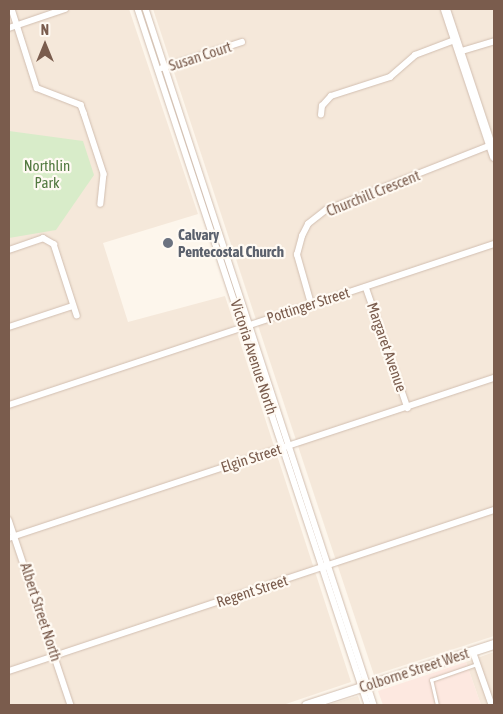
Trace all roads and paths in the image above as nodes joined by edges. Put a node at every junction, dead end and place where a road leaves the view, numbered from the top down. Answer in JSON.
{"nodes":[{"id":1,"x":12,"y":9,"type":"edge"},
{"id":2,"x":66,"y":9,"type":"edge"},
{"id":3,"x":138,"y":9,"type":"edge"},
{"id":4,"x":146,"y":9,"type":"edge"},
{"id":5,"x":445,"y":9,"type":"edge"},
{"id":6,"x":18,"y":25,"type":"junction"},
{"id":7,"x":9,"y":28,"type":"edge"},
{"id":8,"x":455,"y":40,"type":"junction"},
{"id":9,"x":494,"y":41,"type":"edge"},
{"id":10,"x":242,"y":42,"type":"dead end"},
{"id":11,"x":459,"y":52,"type":"junction"},
{"id":12,"x":165,"y":67,"type":"junction"},
{"id":13,"x":158,"y":69,"type":"junction"},
{"id":14,"x":321,"y":115,"type":"dead end"},
{"id":15,"x":491,"y":145,"type":"junction"},
{"id":16,"x":494,"y":156,"type":"edge"},
{"id":17,"x":199,"y":166,"type":"junction"},
{"id":18,"x":191,"y":168,"type":"junction"},
{"id":19,"x":101,"y":204,"type":"dead end"},
{"id":20,"x":494,"y":244,"type":"edge"},
{"id":21,"x":9,"y":250,"type":"edge"},
{"id":22,"x":226,"y":250,"type":"junction"},
{"id":23,"x":218,"y":252,"type":"junction"},
{"id":24,"x":366,"y":287,"type":"junction"},
{"id":25,"x":311,"y":304,"type":"junction"},
{"id":26,"x":72,"y":306,"type":"junction"},
{"id":27,"x":76,"y":315,"type":"dead end"},
{"id":28,"x":251,"y":324,"type":"junction"},
{"id":29,"x":244,"y":326,"type":"junction"},
{"id":30,"x":9,"y":327,"type":"edge"},
{"id":31,"x":494,"y":378,"type":"edge"},
{"id":32,"x":9,"y":405,"type":"edge"},
{"id":33,"x":408,"y":408,"type":"junction"},
{"id":34,"x":286,"y":447,"type":"junction"},
{"id":35,"x":494,"y":510,"type":"edge"},
{"id":36,"x":9,"y":520,"type":"edge"},
{"id":37,"x":12,"y":537,"type":"edge"},
{"id":38,"x":325,"y":567,"type":"junction"},
{"id":39,"x":494,"y":644,"type":"edge"},
{"id":40,"x":473,"y":650,"type":"junction"},
{"id":41,"x":55,"y":655,"type":"junction"},
{"id":42,"x":478,"y":664,"type":"junction"},
{"id":43,"x":9,"y":670,"type":"edge"},
{"id":44,"x":365,"y":686,"type":"junction"},
{"id":45,"x":71,"y":705,"type":"edge"},
{"id":46,"x":306,"y":705,"type":"edge"},
{"id":47,"x":368,"y":705,"type":"edge"},
{"id":48,"x":374,"y":705,"type":"edge"},
{"id":49,"x":437,"y":705,"type":"edge"},
{"id":50,"x":492,"y":705,"type":"edge"}],
"edges":[{"from":1,"to":6,"type":"street"},
{"from":2,"to":6,"type":"street"},
{"from":3,"to":13,"type":"street","name":"Victoria Avenue North"},
{"from":4,"to":12,"type":"street","name":"Victoria Avenue North"},
{"from":5,"to":8,"type":"main road"},
{"from":6,"to":7,"type":"street"},
{"from":6,"to":19,"type":"street"},
{"from":8,"to":11,"type":"main road"},
{"from":8,"to":14,"type":"street"},
{"from":9,"to":11,"type":"street"},
{"from":10,"to":12,"type":"street","name":"Susan Court"},
{"from":11,"to":15,"type":"main road"},
{"from":12,"to":13,"type":"street","name":"Susan Court"},
{"from":12,"to":17,"type":"street","name":"Victoria Avenue North"},
{"from":13,"to":18,"type":"street","name":"Victoria Avenue North"},
{"from":15,"to":16,"type":"main road"},
{"from":15,"to":25,"type":"street","name":"Churchill Crescent"},
{"from":17,"to":18,"type":"street"},
{"from":17,"to":22,"type":"street","name":"Victoria Avenue North"},
{"from":18,"to":23,"type":"street","name":"Victoria Avenue North"},
{"from":20,"to":24,"type":"street","name":"Pottinger Street"},
{"from":21,"to":26,"type":"street"},
{"from":22,"to":23,"type":"lane"},
{"from":22,"to":28,"type":"street","name":"Victoria Avenue North"},
{"from":23,"to":29,"type":"street","name":"Victoria Avenue North"},
{"from":24,"to":25,"type":"street","name":"Pottinger Street"},
{"from":24,"to":33,"type":"street","name":"Margaret Avenue"},
{"from":25,"to":28,"type":"street","name":"Pottinger Street"},
{"from":26,"to":27,"type":"street"},
{"from":26,"to":30,"type":"street"},
{"from":28,"to":29,"type":"street","name":"Pottinger Street"},
{"from":28,"to":34,"type":"street","name":"Victoria Avenue North"},
{"from":29,"to":32,"type":"street","name":"Pottinger Street"},
{"from":29,"to":34,"type":"street","name":"Victoria Avenue North"},
{"from":31,"to":33,"type":"street","name":"Elgin Street"},
{"from":33,"to":34,"type":"street","name":"Elgin Street"},
{"from":34,"to":37,"type":"street","name":"Elgin Street"},
{"from":34,"to":38,"type":"street","name":"Victoria Avenue North"},
{"from":35,"to":38,"type":"street","name":"Regent Street"},
{"from":36,"to":37,"type":"street","name":"Albert Street North"},
{"from":37,"to":41,"type":"street","name":"Albert Street North"},
{"from":38,"to":41,"type":"street","name":"Regent Street"},
{"from":38,"to":44,"type":"street","name":"Victoria Avenue North"},
{"from":39,"to":40,"type":"main road","name":"Colborne Street West"},
{"from":40,"to":42,"type":"street"},
{"from":40,"to":44,"type":"main road","name":"Colborne Street West"},
{"from":41,"to":43,"type":"street","name":"Regent Street"},
{"from":41,"to":45,"type":"street","name":"Albert Street North"},
{"from":42,"to":49,"type":"lane"},
{"from":42,"to":50,"type":"street"},
{"from":44,"to":46,"type":"main road","name":"Colborne Street West"},
{"from":44,"to":47,"type":"street","name":"Victoria Avenue North"},
{"from":44,"to":48,"type":"street","name":"Victoria Avenue North"}]}
